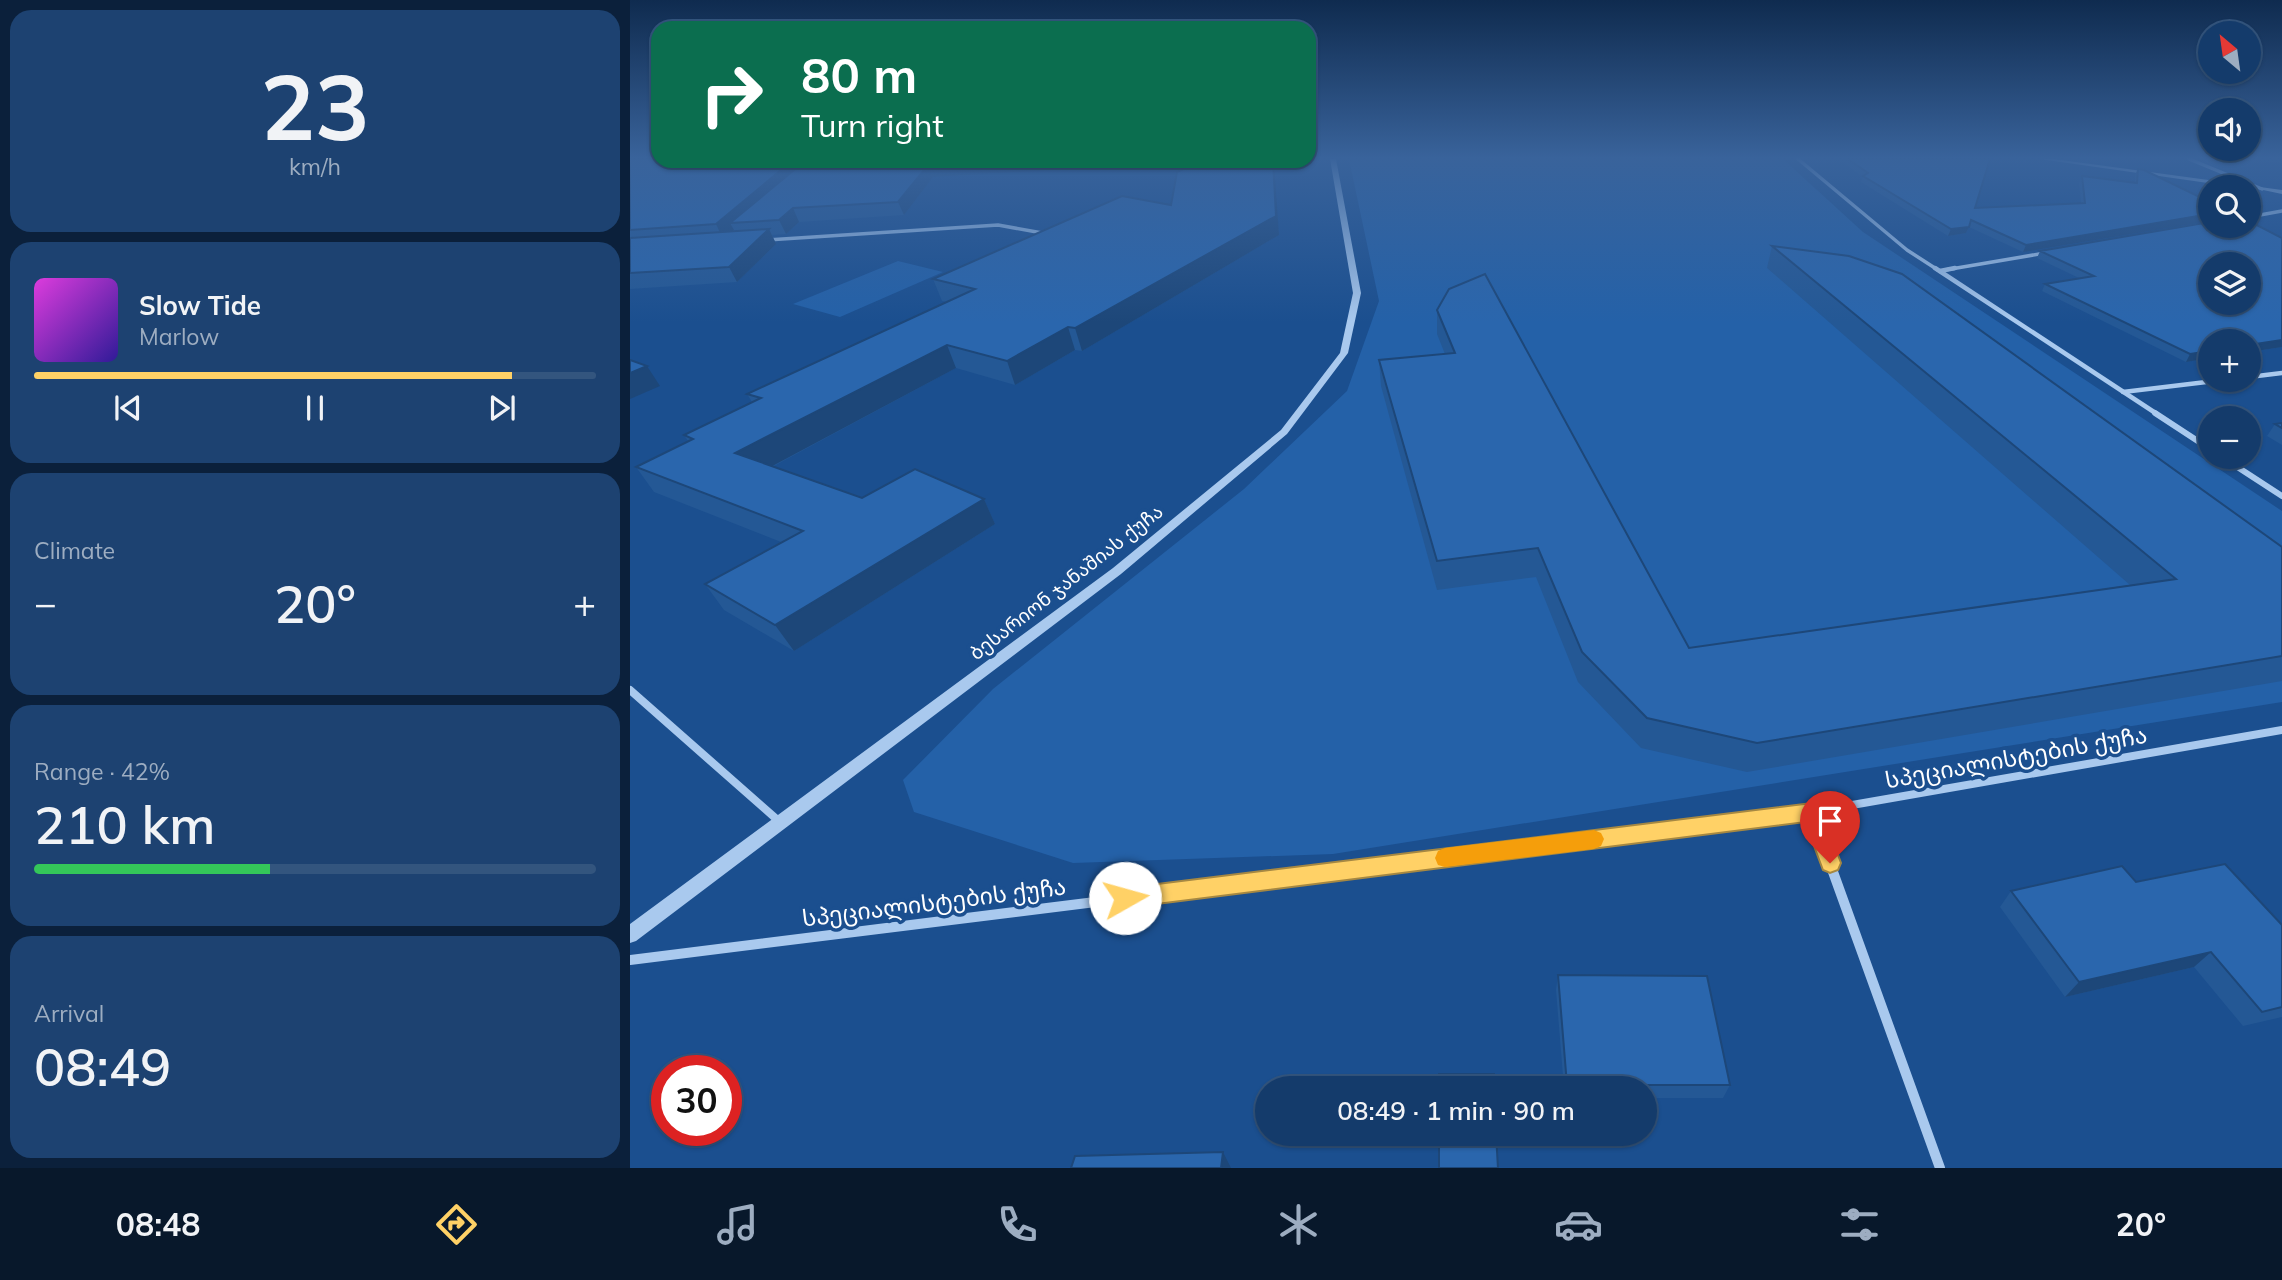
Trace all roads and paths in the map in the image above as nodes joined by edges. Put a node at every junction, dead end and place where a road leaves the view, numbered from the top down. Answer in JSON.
{"nodes":[{"id":1,"x":1341,"y":214,"type":"edge"},
{"id":2,"x":1863,"y":214,"type":"edge"},
{"id":3,"x":1054,"y":235,"type":"edge"},
{"id":4,"x":766,"y":240,"type":"edge"},
{"id":5,"x":2048,"y":253,"type":"edge"},
{"id":6,"x":1939,"y":272,"type":"junction"},
{"id":7,"x":2282,"y":373,"type":"edge"},
{"id":8,"x":2261,"y":376,"type":"edge"},
{"id":9,"x":2198,"y":383,"type":"edge"},
{"id":10,"x":2122,"y":392,"type":"junction"},
{"id":11,"x":2198,"y":441,"type":"edge"},
{"id":12,"x":2240,"y":469,"type":"edge"},
{"id":13,"x":2282,"y":496,"type":"edge"},
{"id":14,"x":630,"y":690,"type":"edge"},
{"id":15,"x":2282,"y":730,"type":"edge"},
{"id":16,"x":1812,"y":812,"type":"junction"},
{"id":17,"x":781,"y":822,"type":"junction"},
{"id":18,"x":630,"y":934,"type":"edge"},
{"id":19,"x":630,"y":960,"type":"edge"},
{"id":20,"x":1940,"y":1168,"type":"edge"}],
"edges":[{"from":1,"to":17,"type":"street","name":"ბესარიონ ჯანაშიას ქუჩა"},
{"from":2,"to":6,"type":"street"},
{"from":3,"to":4,"type":"street"},
{"from":5,"to":6,"type":"street"},
{"from":6,"to":10,"type":"street"},
{"from":7,"to":8,"type":"street"},
{"from":9,"to":10,"type":"street"},
{"from":10,"to":11,"type":"street"},
{"from":12,"to":13,"type":"street"},
{"from":14,"to":17,"type":"street"},
{"from":15,"to":16,"type":"street","name":"სპეციალისტების ქუჩა"},
{"from":16,"to":19,"type":"street","name":"სპეციალისტების ქუჩა"},
{"from":16,"to":20,"type":"street"},
{"from":17,"to":18,"type":"street","name":"ბესარიონ ჯანაშიას ქუჩა"}]}
